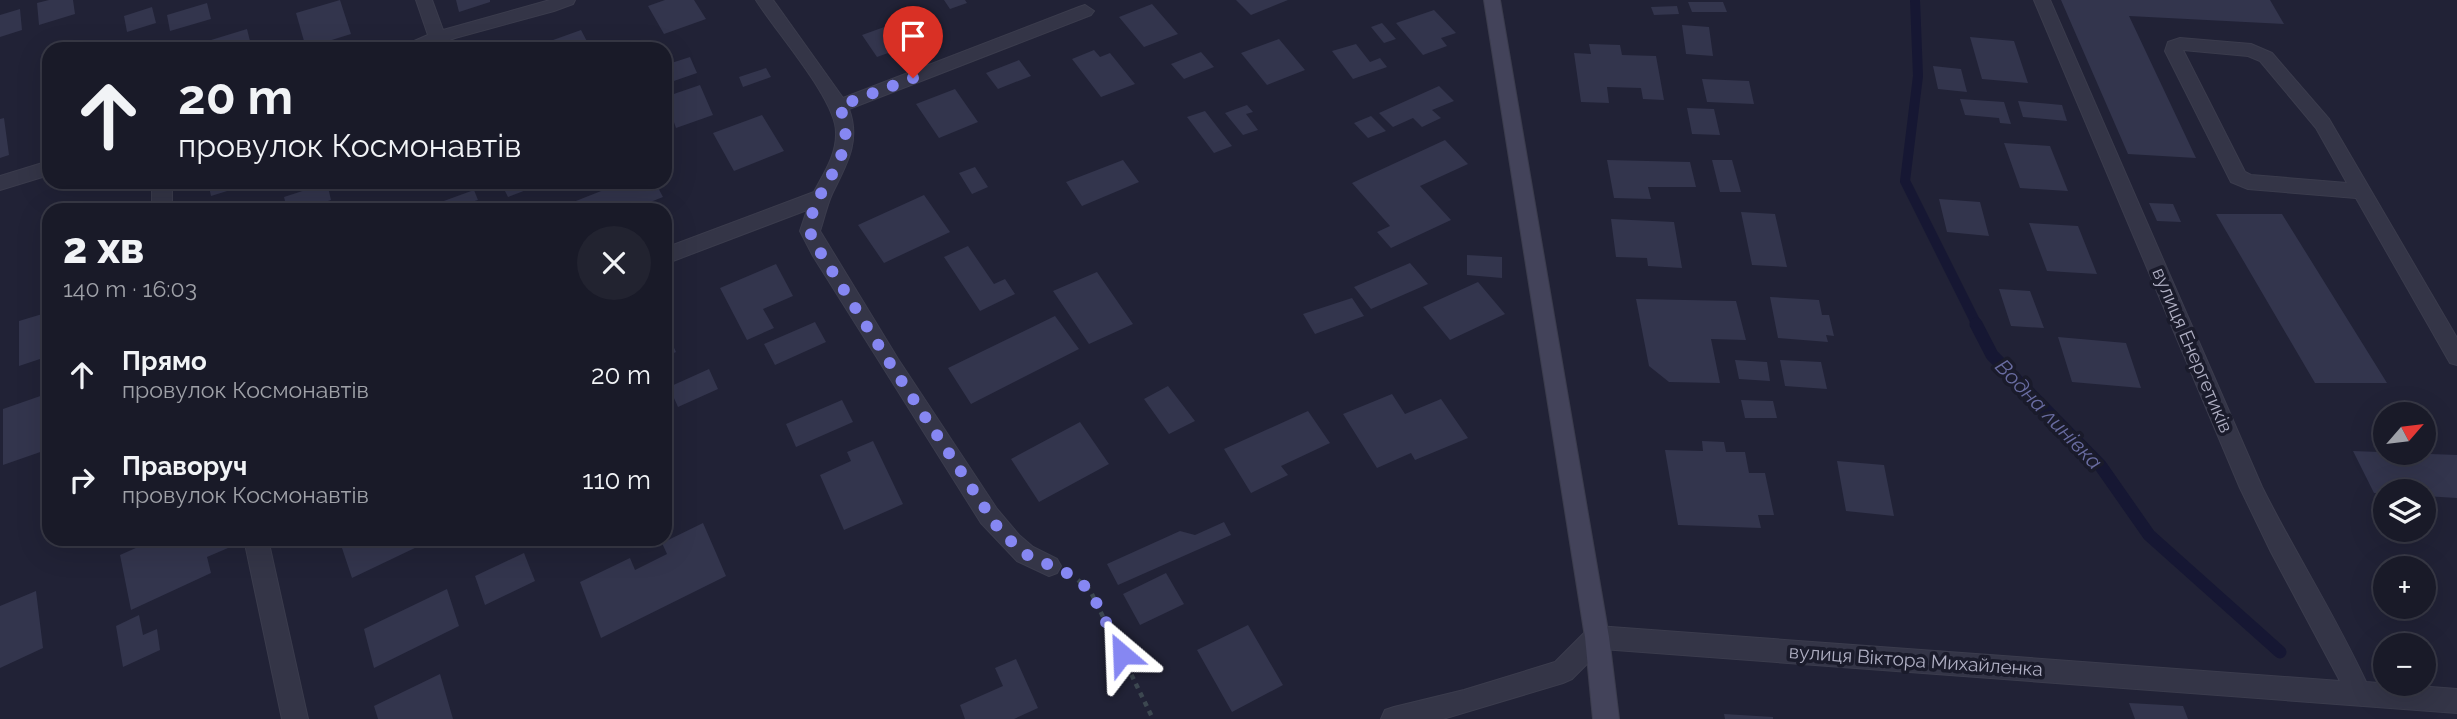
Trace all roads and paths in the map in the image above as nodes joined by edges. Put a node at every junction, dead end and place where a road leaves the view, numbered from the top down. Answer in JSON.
{"nodes":[{"id":1,"x":424,"y":0,"type":"edge"},
{"id":2,"x":567,"y":0,"type":"edge"},
{"id":3,"x":764,"y":0,"type":"edge"},
{"id":4,"x":1492,"y":0,"type":"edge"},
{"id":5,"x":2042,"y":0,"type":"edge"},
{"id":6,"x":1085,"y":11,"type":"dead end"},
{"id":7,"x":437,"y":37,"type":"junction"},
{"id":8,"x":426,"y":42,"type":"edge"},
{"id":9,"x":839,"y":106,"type":"junction"},
{"id":10,"x":42,"y":170,"type":"edge"},
{"id":11,"x":0,"y":183,"type":"edge"},
{"id":12,"x":2361,"y":191,"type":"junction"},
{"id":13,"x":821,"y":197,"type":"junction"},
{"id":14,"x":672,"y":253,"type":"edge"},
{"id":15,"x":2457,"y":357,"type":"edge"},
{"id":16,"x":258,"y":546,"type":"edge"},
{"id":17,"x":1049,"y":566,"type":"joint"},
{"id":18,"x":1597,"y":637,"type":"junction"},
{"id":19,"x":2358,"y":692,"type":"junction"},
{"id":20,"x":2457,"y":701,"type":"edge"},
{"id":21,"x":296,"y":719,"type":"edge"},
{"id":22,"x":1153,"y":719,"type":"edge"},
{"id":23,"x":1394,"y":719,"type":"edge"},
{"id":24,"x":1606,"y":719,"type":"edge"}],
"edges":[{"from":1,"to":7,"type":"street"},
{"from":2,"to":7,"type":"street"},
{"from":3,"to":9,"type":"street"},
{"from":4,"to":18,"type":"street"},
{"from":5,"to":19,"type":"street","name":"вулиця Енергетиків"},
{"from":6,"to":9,"type":"street"},
{"from":7,"to":8,"type":"street"},
{"from":9,"to":13,"type":"street"},
{"from":10,"to":11,"type":"street"},
{"from":12,"to":12,"type":"street"},
{"from":12,"to":15,"type":"street"},
{"from":13,"to":14,"type":"street"},
{"from":13,"to":17,"type":"street"},
{"from":16,"to":21,"type":"street"},
{"from":17,"to":22,"type":"path"},
{"from":18,"to":19,"type":"street","name":"вулиця Віктора Михайленка"},
{"from":18,"to":23,"type":"street"},
{"from":18,"to":24,"type":"street"},
{"from":19,"to":20,"type":"street","name":"вулиця Віктора Михайленка"}]}
